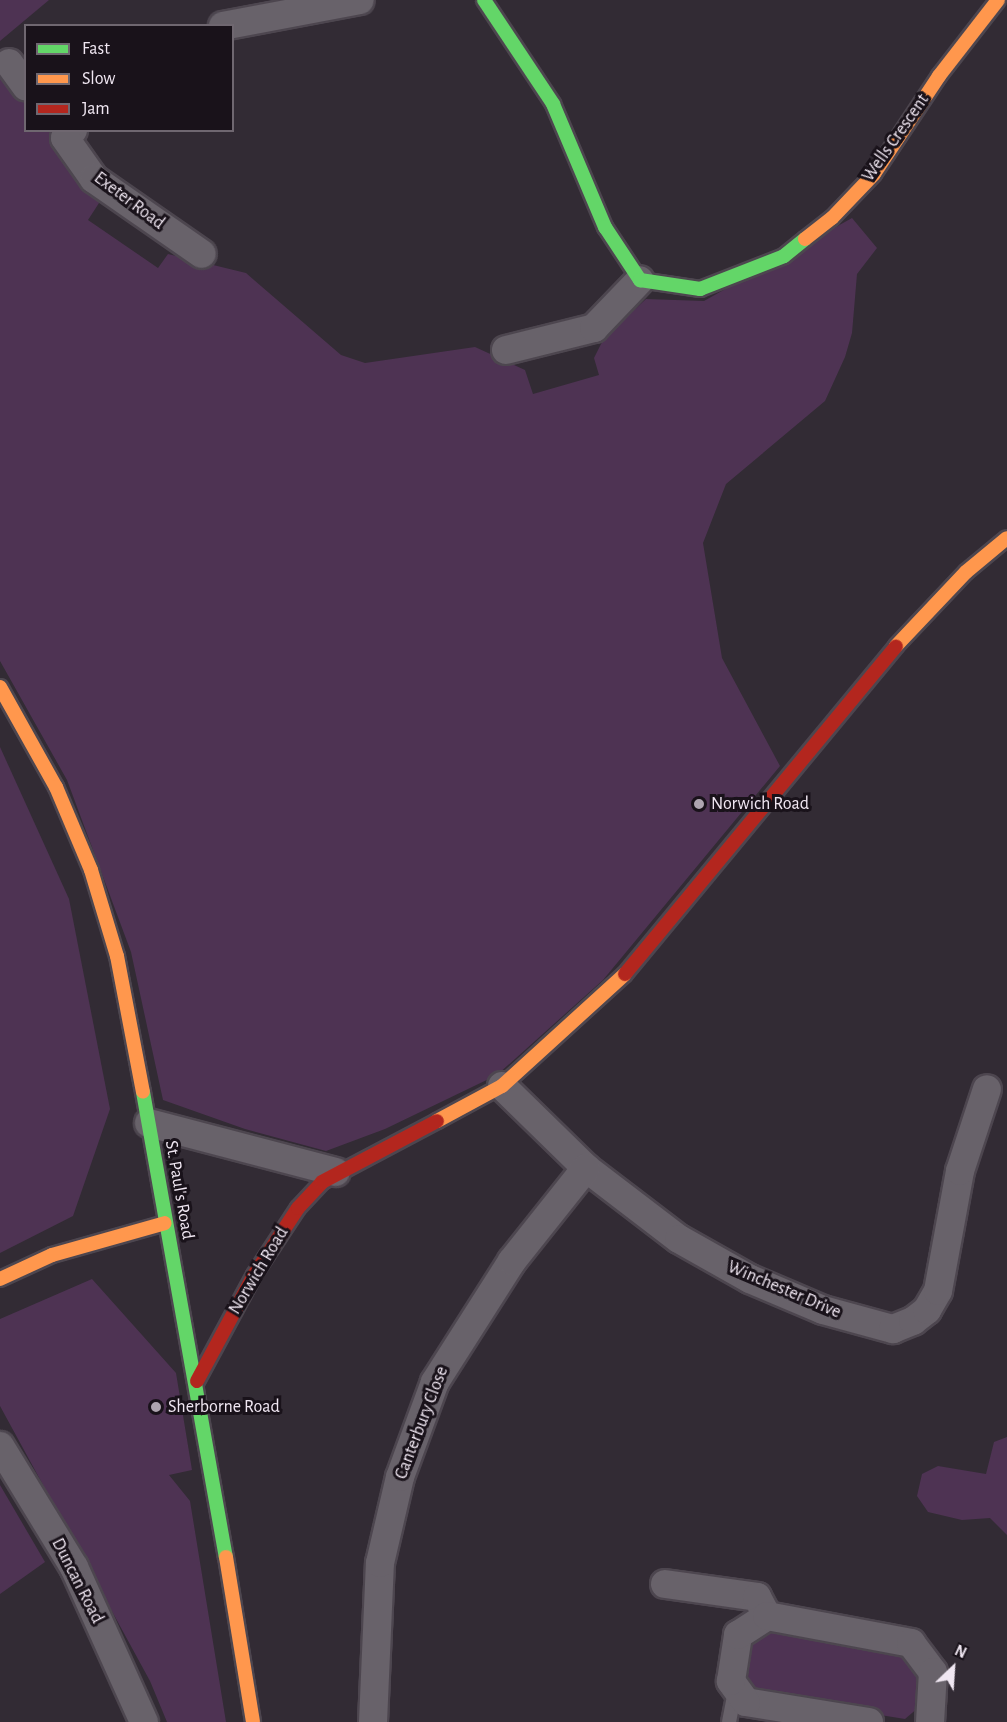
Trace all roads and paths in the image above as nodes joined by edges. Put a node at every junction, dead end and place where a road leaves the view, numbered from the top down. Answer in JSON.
{"nodes":[{"id":1,"x":360,"y":0,"type":"edge"},
{"id":2,"x":484,"y":0,"type":"edge"},
{"id":3,"x":998,"y":0,"type":"edge"},
{"id":4,"x":234,"y":24,"type":"edge"},
{"id":5,"x":9,"y":63,"type":"dead end"},
{"id":6,"x":24,"y":83,"type":"edge"},
{"id":7,"x":66,"y":133,"type":"edge"},
{"id":8,"x":202,"y":255,"type":"dead end"},
{"id":9,"x":640,"y":280,"type":"junction"},
{"id":10,"x":506,"y":350,"type":"dead end"},
{"id":11,"x":1007,"y":538,"type":"edge"},
{"id":12,"x":0,"y":687,"type":"edge"},
{"id":13,"x":502,"y":1086,"type":"junction"},
{"id":14,"x":987,"y":1089,"type":"dead end"},
{"id":15,"x":149,"y":1123,"type":"junction"},
{"id":16,"x":586,"y":1168,"type":"junction"},
{"id":17,"x":336,"y":1172,"type":"junction"},
{"id":18,"x":165,"y":1223,"type":"junction"},
{"id":19,"x":0,"y":1279,"type":"edge"},
{"id":20,"x":197,"y":1381,"type":"junction"},
{"id":21,"x":0,"y":1446,"type":"edge"},
{"id":22,"x":665,"y":1584,"type":"dead end"},
{"id":23,"x":767,"y":1616,"type":"junction"},
{"id":24,"x":736,"y":1688,"type":"junction"},
{"id":25,"x":853,"y":1721,"type":"edge"},
{"id":26,"x":144,"y":1722,"type":"edge"},
{"id":27,"x":253,"y":1722,"type":"edge"},
{"id":28,"x":373,"y":1722,"type":"edge"},
{"id":29,"x":729,"y":1722,"type":"edge"},
{"id":30,"x":930,"y":1722,"type":"edge"}],
"edges":[{"from":1,"to":4,"type":"street"},
{"from":2,"to":9,"type":"street"},
{"from":3,"to":9,"type":"street","name":"Wells Crescent"},
{"from":5,"to":6,"type":"street"},
{"from":7,"to":8,"type":"street","name":"Exeter Road"},
{"from":9,"to":10,"type":"street"},
{"from":11,"to":13,"type":"street","name":"Norwich Road"},
{"from":12,"to":15,"type":"street","name":"St. Paul's Road"},
{"from":13,"to":16,"type":"street","name":"Winchester Drive"},
{"from":13,"to":17,"type":"street","name":"Norwich Road"},
{"from":14,"to":16,"type":"street","name":"Winchester Drive"},
{"from":15,"to":17,"type":"street"},
{"from":15,"to":18,"type":"street","name":"St. Paul's Road"},
{"from":16,"to":28,"type":"street","name":"Canterbury Close"},
{"from":17,"to":20,"type":"street","name":"Norwich Road"},
{"from":18,"to":19,"type":"street"},
{"from":18,"to":20,"type":"street","name":"St. Paul's Road"},
{"from":20,"to":27,"type":"street","name":"St. Paul's Road"},
{"from":21,"to":26,"type":"street","name":"Duncan Road"},
{"from":22,"to":23,"type":"street"},
{"from":23,"to":24,"type":"street"},
{"from":23,"to":30,"type":"street"},
{"from":24,"to":25,"type":"street"},
{"from":24,"to":29,"type":"lane"}]}
